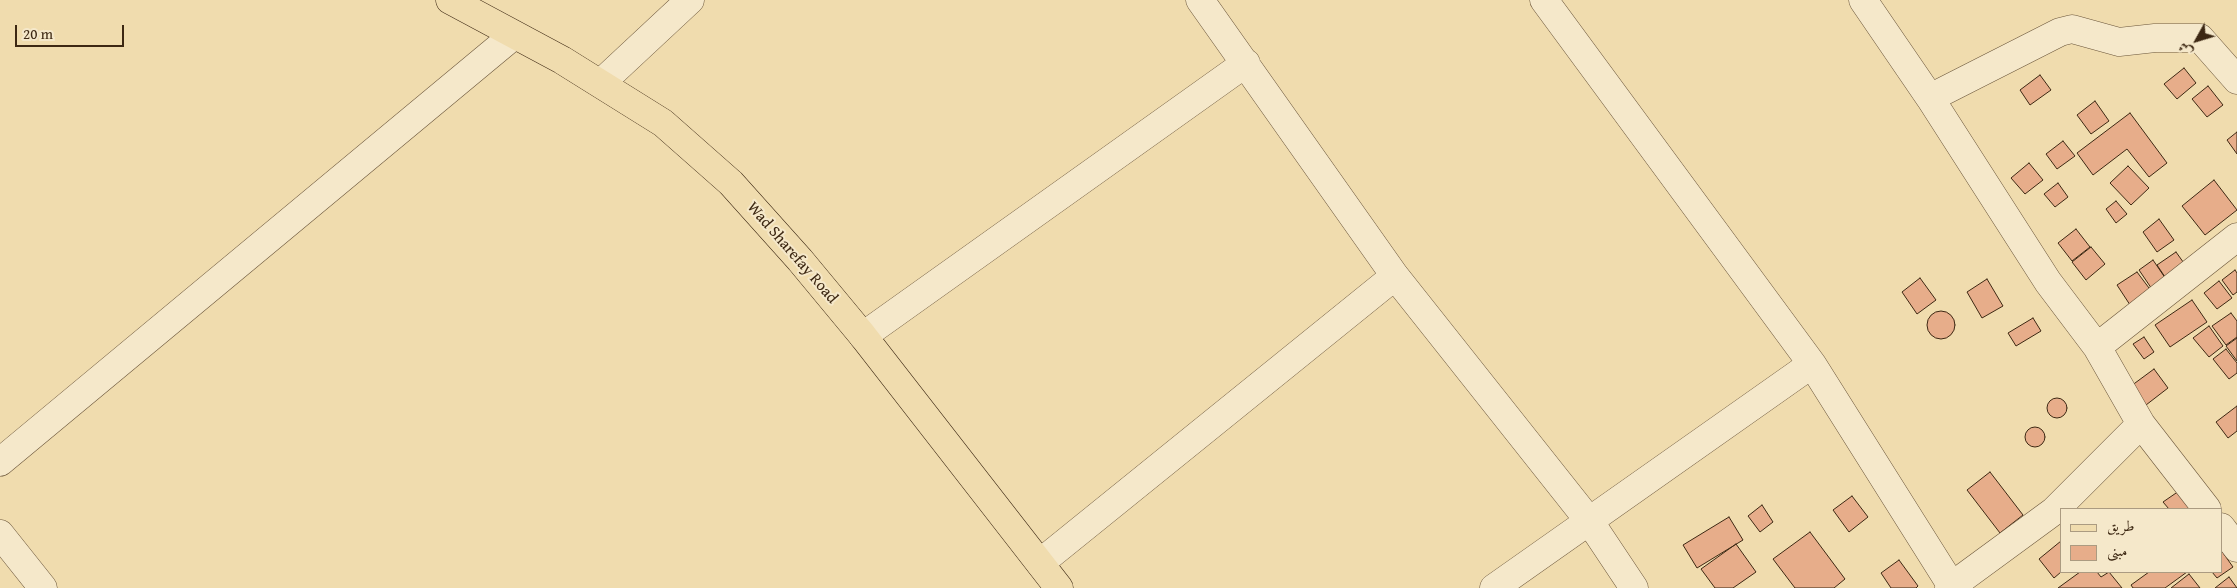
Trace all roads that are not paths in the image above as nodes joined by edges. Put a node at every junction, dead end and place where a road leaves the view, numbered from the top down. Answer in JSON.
{"nodes":[{"id":1,"x":450,"y":0,"type":"edge"},
{"id":2,"x":690,"y":0,"type":"edge"},
{"id":3,"x":1200,"y":0,"type":"edge"},
{"id":4,"x":1544,"y":0,"type":"edge"},
{"id":5,"x":1863,"y":0,"type":"edge"},
{"id":6,"x":514,"y":35,"type":"junction"},
{"id":7,"x":1246,"y":64,"type":"junction"},
{"id":8,"x":2237,"y":80,"type":"edge"},
{"id":9,"x":601,"y":83,"type":"junction"},
{"id":10,"x":1930,"y":98,"type":"junction"},
{"id":11,"x":2237,"y":237,"type":"edge"},
{"id":12,"x":1395,"y":276,"type":"junction"},
{"id":13,"x":863,"y":336,"type":"junction"},
{"id":14,"x":2097,"y":347,"type":"junction"},
{"id":15,"x":1812,"y":364,"type":"junction"},
{"id":16,"x":2141,"y":424,"type":"junction"},
{"id":17,"x":0,"y":462,"type":"edge"},
{"id":18,"x":2206,"y":508,"type":"edge"},
{"id":19,"x":1590,"y":522,"type":"junction"},
{"id":20,"x":2222,"y":528,"type":"edge"},
{"id":21,"x":0,"y":534,"type":"edge"},
{"id":22,"x":2237,"y":548,"type":"edge"},
{"id":23,"x":1040,"y":563,"type":"junction"},
{"id":24,"x":43,"y":588,"type":"edge"},
{"id":25,"x":1059,"y":588,"type":"edge"},
{"id":26,"x":1494,"y":588,"type":"edge"},
{"id":27,"x":1634,"y":588,"type":"edge"},
{"id":28,"x":1951,"y":588,"type":"edge"}],
"edges":[{"from":1,"to":6,"type":"main road","name":"Wad Sharefay Road"},
{"from":2,"to":9,"type":"street"},
{"from":3,"to":7,"type":"street"},
{"from":4,"to":15,"type":"street"},
{"from":5,"to":10,"type":"street"},
{"from":6,"to":9,"type":"main road","name":"Wad Sharefay Road"},
{"from":6,"to":17,"type":"street"},
{"from":7,"to":12,"type":"street"},
{"from":7,"to":13,"type":"street"},
{"from":8,"to":10,"type":"street"},
{"from":9,"to":13,"type":"main road","name":"Wad Sharefay Road"},
{"from":10,"to":14,"type":"street"},
{"from":11,"to":14,"type":"street"},
{"from":12,"to":19,"type":"street"},
{"from":12,"to":23,"type":"street"},
{"from":13,"to":23,"type":"main road","name":"Wad Sharefay Road"},
{"from":14,"to":16,"type":"street"},
{"from":15,"to":19,"type":"street"},
{"from":15,"to":28,"type":"street"},
{"from":16,"to":18,"type":"street"},
{"from":16,"to":28,"type":"street"},
{"from":19,"to":26,"type":"street"},
{"from":19,"to":27,"type":"street"},
{"from":20,"to":22,"type":"street"},
{"from":21,"to":24,"type":"street"},
{"from":23,"to":25,"type":"main road","name":"Wad Sharefay Road"}]}
